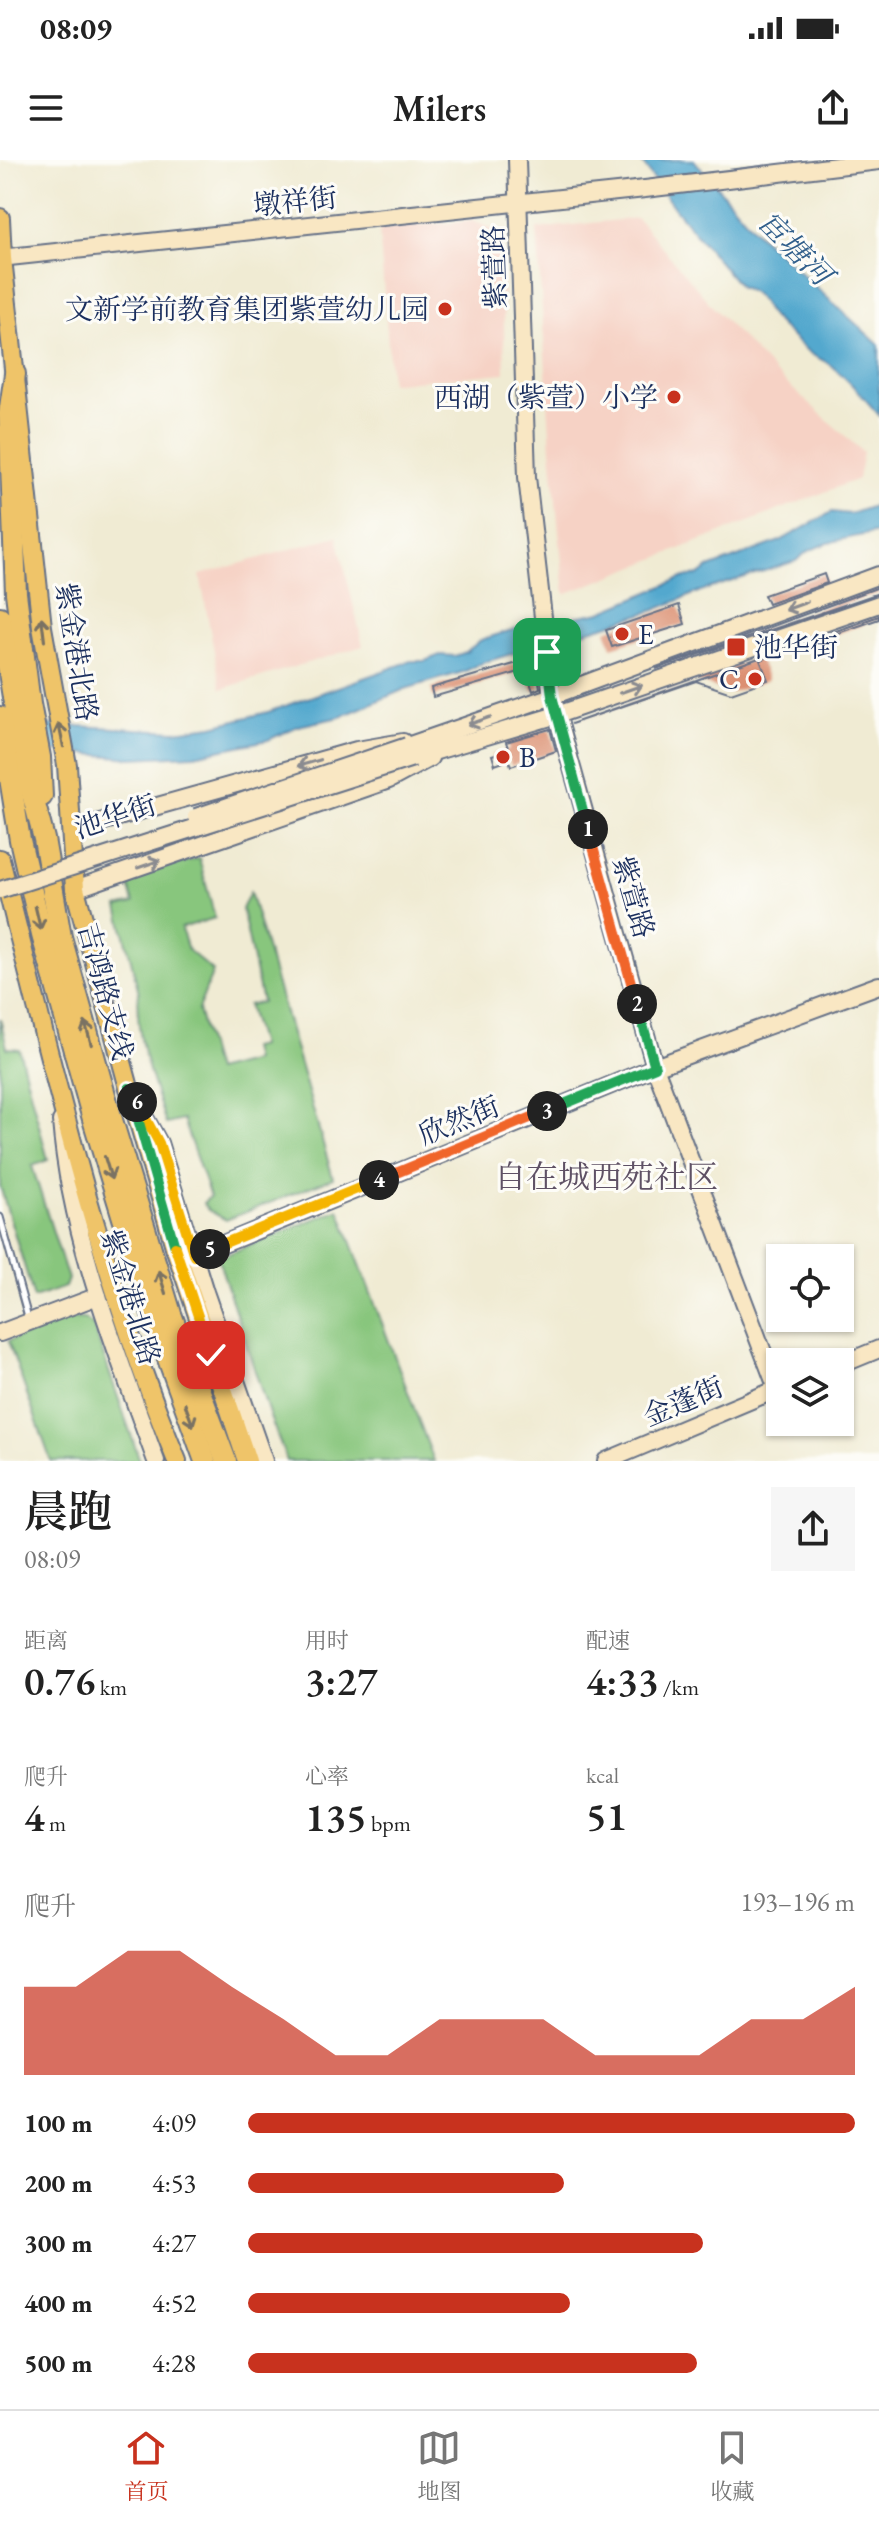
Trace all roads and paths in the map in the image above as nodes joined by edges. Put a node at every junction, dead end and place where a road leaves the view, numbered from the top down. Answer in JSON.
{"nodes":[{"id":1,"x":517,"y":160,"type":"edge"},
{"id":2,"x":879,"y":161,"type":"edge"},
{"id":3,"x":517,"y":203,"type":"junction"},
{"id":4,"x":0,"y":218,"type":"edge"},
{"id":5,"x":1,"y":258,"type":"edge"},
{"id":6,"x":15,"y":374,"type":"junction"},
{"id":7,"x":874,"y":577,"type":"edge"},
{"id":8,"x":879,"y":604,"type":"edge"},
{"id":9,"x":0,"y":617,"type":"edge"},
{"id":10,"x":552,"y":696,"type":"junction"},
{"id":11,"x":15,"y":707,"type":"edge"},
{"id":12,"x":557,"y":715,"type":"junction"},
{"id":13,"x":443,"y":742,"type":"junction"},
{"id":14,"x":410,"y":752,"type":"junction"},
{"id":15,"x":18,"y":763,"type":"edge"},
{"id":16,"x":72,"y":830,"type":"junction"},
{"id":17,"x":0,"y":860,"type":"edge"},
{"id":18,"x":0,"y":882,"type":"edge"},
{"id":19,"x":75,"y":889,"type":"junction"},
{"id":20,"x":0,"y":890,"type":"edge"},
{"id":21,"x":7,"y":914,"type":"edge"},
{"id":22,"x":879,"y":985,"type":"edge"},
{"id":23,"x":655,"y":1067,"type":"junction"},
{"id":24,"x":129,"y":1088,"type":"junction"},
{"id":25,"x":59,"y":1099,"type":"junction"},
{"id":26,"x":0,"y":1217,"type":"edge"},
{"id":27,"x":194,"y":1256,"type":"junction"},
{"id":28,"x":98,"y":1296,"type":"junction"},
{"id":29,"x":30,"y":1322,"type":"junction"},
{"id":30,"x":0,"y":1333,"type":"edge"},
{"id":31,"x":879,"y":1349,"type":"edge"},
{"id":32,"x":766,"y":1355,"type":"edge"},
{"id":33,"x":854,"y":1359,"type":"edge"},
{"id":34,"x":766,"y":1394,"type":"edge"},
{"id":35,"x":156,"y":1461,"type":"edge"},
{"id":36,"x":177,"y":1461,"type":"edge"},
{"id":37,"x":205,"y":1461,"type":"edge"},
{"id":38,"x":226,"y":1461,"type":"edge"},
{"id":39,"x":247,"y":1461,"type":"edge"},
{"id":40,"x":264,"y":1461,"type":"edge"},
{"id":41,"x":606,"y":1461,"type":"edge"}],
"edges":[{"from":1,"to":3,"type":"street","name":"紫萱路"},
{"from":2,"to":3,"type":"street","name":"墩祥街"},
{"from":3,"to":5,"type":"street","name":"墩祥街"},
{"from":3,"to":10,"type":"street","name":"紫萱路"},
{"from":4,"to":5,"type":"main road","name":"紫金港北路"},
{"from":5,"to":6,"type":"main road","name":"紫金港北路"},
{"from":6,"to":11,"type":"highway"},
{"from":16,"to":6,"type":"main road","name":"紫金港北路","one_way":true},
{"from":7,"to":8,"type":"street"},
{"from":7,"to":10,"type":"street","name":"池华街","one_way":true},
{"from":12,"to":8,"type":"street","name":"池华街","one_way":true},
{"from":9,"to":11,"type":"highway","name":"吉鸿路支线"},
{"from":10,"to":12,"type":"street","name":"紫萱路"},
{"from":10,"to":13,"type":"street","name":"池华街","one_way":true},
{"from":11,"to":15,"type":"highway","name":"吉鸿路支线"},
{"from":12,"to":13,"type":"street","name":"池华街"},
{"from":12,"to":23,"type":"street","name":"紫萱路"},
{"from":13,"to":14,"type":"street","name":"池华街"},
{"from":13,"to":16,"type":"street","one_way":true},
{"from":19,"to":13,"type":"street","one_way":true},
{"from":14,"to":18,"type":"street","name":"池华街","bridge":true},
{"from":14,"to":20,"type":"street","name":"池华街","bridge":true},
{"from":15,"to":37,"type":"highway","name":"吉鸿路支线","one_way":true},
{"from":38,"to":15,"type":"highway","name":"吉鸿路支线","one_way":true},
{"from":16,"to":19,"type":"main road","name":"紫金港北路"},
{"from":17,"to":21,"type":"main road","name":"紫金港北路"},
{"from":19,"to":24,"type":"main road","name":"紫金港北路"},
{"from":21,"to":25,"type":"main road","name":"紫金港北路"},
{"from":22,"to":23,"type":"street","name":"欣然街"},
{"from":23,"to":27,"type":"street","name":"欣然街"},
{"from":23,"to":32,"type":"street","name":"紫萱路"},
{"from":24,"to":27,"type":"street","name":"紫金港北路"},
{"from":24,"to":39,"type":"main road","name":"紫金港北路"},
{"from":25,"to":28,"type":"street","name":"紫金港北路"},
{"from":25,"to":36,"type":"main road","name":"紫金港北路"},
{"from":26,"to":29,"type":"lane"},
{"from":27,"to":40,"type":"street","name":"紫金港北路"},
{"from":28,"to":29,"type":"street"},
{"from":28,"to":35,"type":"street","name":"紫金港北路"},
{"from":29,"to":30,"type":"street"},
{"from":31,"to":33,"type":"street"},
{"from":34,"to":41,"type":"street","name":"金蓬街"}]}
